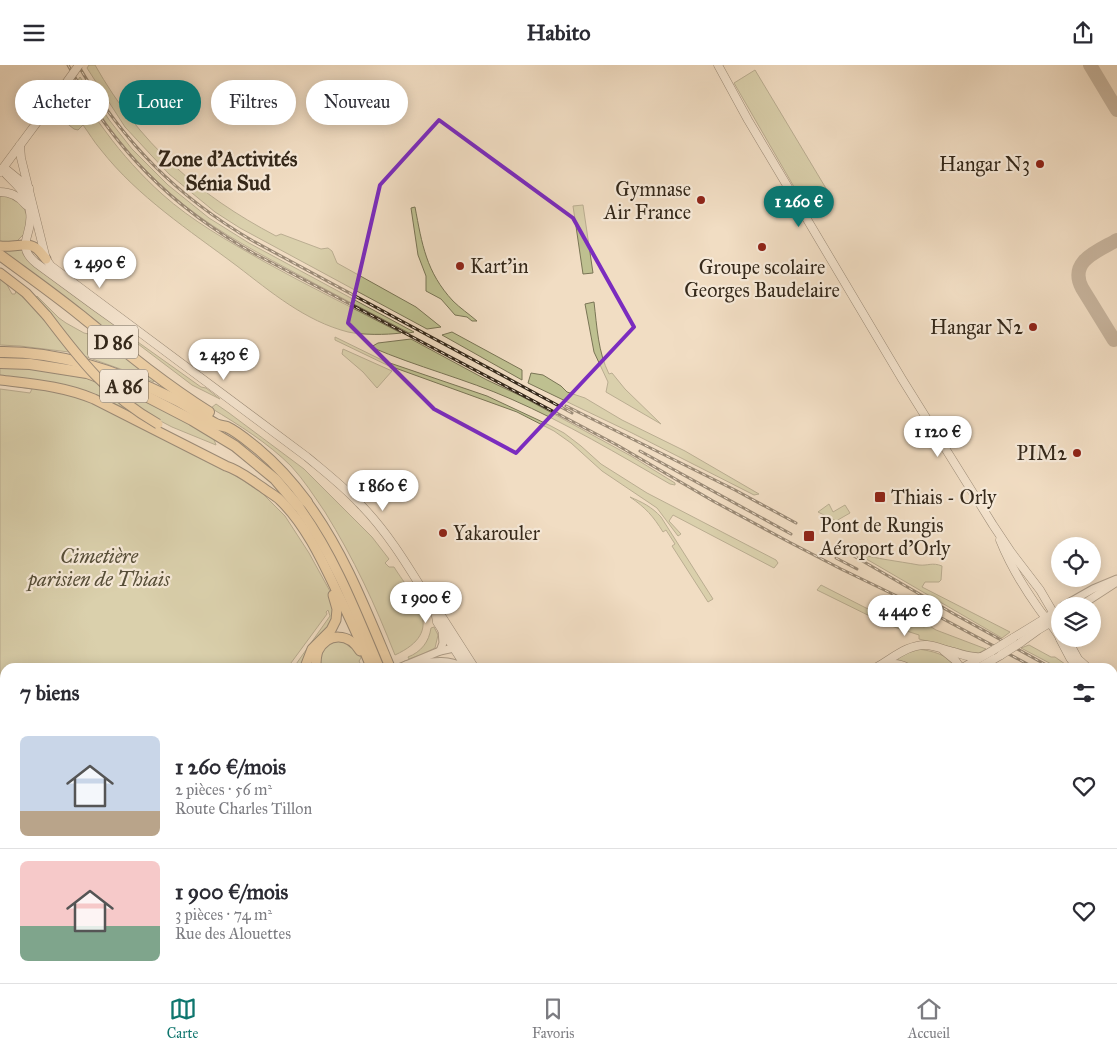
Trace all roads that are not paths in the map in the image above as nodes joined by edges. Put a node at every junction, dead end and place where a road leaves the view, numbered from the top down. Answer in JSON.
{"nodes":[{"id":1,"x":80,"y":65,"type":"edge"},
{"id":2,"x":718,"y":65,"type":"edge"},
{"id":3,"x":20,"y":145,"type":"junction"},
{"id":4,"x":1,"y":171,"type":"edge"},
{"id":5,"x":29,"y":188,"type":"junction"},
{"id":6,"x":0,"y":192,"type":"edge"},
{"id":7,"x":29,"y":208,"type":"junction"},
{"id":8,"x":25,"y":245,"type":"junction"},
{"id":9,"x":0,"y":246,"type":"edge"},
{"id":10,"x":0,"y":255,"type":"edge"},
{"id":11,"x":46,"y":259,"type":"junction"},
{"id":12,"x":0,"y":273,"type":"edge"},
{"id":13,"x":140,"y":333,"type":"junction"},
{"id":14,"x":0,"y":353,"type":"edge"},
{"id":15,"x":0,"y":363,"type":"edge"},
{"id":16,"x":0,"y":380,"type":"edge"},
{"id":17,"x":226,"y":427,"type":"junction"},
{"id":18,"x":231,"y":467,"type":"junction"},
{"id":19,"x":303,"y":504,"type":"junction"},
{"id":20,"x":993,"y":525,"type":"junction"},
{"id":21,"x":329,"y":576,"type":"junction"},
{"id":22,"x":1117,"y":581,"type":"edge"},
{"id":23,"x":1100,"y":589,"type":"junction"},
{"id":24,"x":1083,"y":597,"type":"edge"},
{"id":25,"x":1091,"y":597,"type":"edge"},
{"id":26,"x":435,"y":610,"type":"junction"},
{"id":27,"x":1051,"y":611,"type":"edge"},
{"id":28,"x":1051,"y":615,"type":"edge"},
{"id":29,"x":1051,"y":620,"type":"edge"},
{"id":30,"x":442,"y":629,"type":"junction"},
{"id":31,"x":456,"y":639,"type":"junction"},
{"id":32,"x":1016,"y":641,"type":"junction"},
{"id":33,"x":1064,"y":647,"type":"edge"},
{"id":34,"x":1071,"y":647,"type":"edge"},
{"id":35,"x":454,"y":648,"type":"junction"},
{"id":36,"x":940,"y":649,"type":"junction"},
{"id":37,"x":440,"y":651,"type":"junction"},
{"id":38,"x":981,"y":657,"type":"junction"},
{"id":39,"x":442,"y":661,"type":"junction"},
{"id":40,"x":307,"y":663,"type":"edge"},
{"id":41,"x":316,"y":663,"type":"edge"},
{"id":42,"x":370,"y":663,"type":"edge"},
{"id":43,"x":376,"y":663,"type":"edge"},
{"id":44,"x":388,"y":663,"type":"edge"},
{"id":45,"x":411,"y":663,"type":"edge"},
{"id":46,"x":427,"y":663,"type":"edge"},
{"id":47,"x":450,"y":663,"type":"edge"},
{"id":48,"x":463,"y":663,"type":"edge"},
{"id":49,"x":469,"y":663,"type":"edge"},
{"id":50,"x":470,"y":663,"type":"edge"},
{"id":51,"x":885,"y":663,"type":"edge"},
{"id":52,"x":957,"y":663,"type":"edge"},
{"id":53,"x":971,"y":663,"type":"edge"},
{"id":54,"x":987,"y":663,"type":"edge"},
{"id":55,"x":1074,"y":663,"type":"edge"},
{"id":56,"x":1082,"y":663,"type":"edge"}],
"edges":[{"from":1,"to":3,"type":"main road","bridge":true},
{"from":2,"to":20,"type":"main road"},
{"from":3,"to":4,"type":"main road"},
{"from":3,"to":5,"type":"main road"},
{"from":4,"to":5,"type":"main road"},
{"from":4,"to":7,"type":"main road"},
{"from":5,"to":11,"type":"main road"},
{"from":6,"to":7,"type":"main road"},
{"from":7,"to":8,"type":"main road"},
{"from":8,"to":9,"type":"main road"},
{"from":8,"to":11,"type":"main road"},
{"from":8,"to":13,"type":"main road"},
{"from":10,"to":17,"type":"highway","number":"D 86"},
{"from":11,"to":13,"type":"main road"},
{"from":12,"to":18,"type":"main road","number":"D 86","bridge":true},
{"from":13,"to":26,"type":"main road"},
{"from":14,"to":17,"type":"highway","number":"A 86"},
{"from":15,"to":19,"type":"highway","number":"A 86"},
{"from":16,"to":18,"type":"main road"},
{"from":17,"to":19,"type":"highway","number":"A 86"},
{"from":18,"to":21,"type":"main road"},
{"from":19,"to":43,"type":"main road"},
{"from":19,"to":44,"type":"main road"},
{"from":20,"to":27,"type":"main road"},
{"from":20,"to":28,"type":"main road"},
{"from":21,"to":40,"type":"main road"},
{"from":21,"to":42,"type":"main road"},
{"from":22,"to":23,"type":"street"},
{"from":23,"to":24,"type":"street"},
{"from":23,"to":25,"type":"street"},
{"from":26,"to":30,"type":"main road"},
{"from":26,"to":31,"type":"main road"},
{"from":29,"to":32,"type":"main road"},
{"from":30,"to":35,"type":"main road"},
{"from":30,"to":37,"type":"street"},
{"from":31,"to":35,"type":"street"},
{"from":31,"to":50,"type":"main road"},
{"from":32,"to":38,"type":"main road","bridge":true},
{"from":32,"to":54,"type":"main road","bridge":true},
{"from":33,"to":55,"type":"main road"},
{"from":34,"to":56,"type":"main road"},
{"from":35,"to":37,"type":"street"},
{"from":35,"to":39,"type":"street"},
{"from":35,"to":48,"type":"main road"},
{"from":35,"to":49,"type":"street"},
{"from":36,"to":38,"type":"main road"},
{"from":36,"to":51,"type":"main road"},
{"from":36,"to":52,"type":"main road"},
{"from":37,"to":45,"type":"street"},
{"from":38,"to":53,"type":"main road"},
{"from":39,"to":46,"type":"street"},
{"from":39,"to":47,"type":"street"},
{"from":41,"to":42,"type":"main road"}]}
